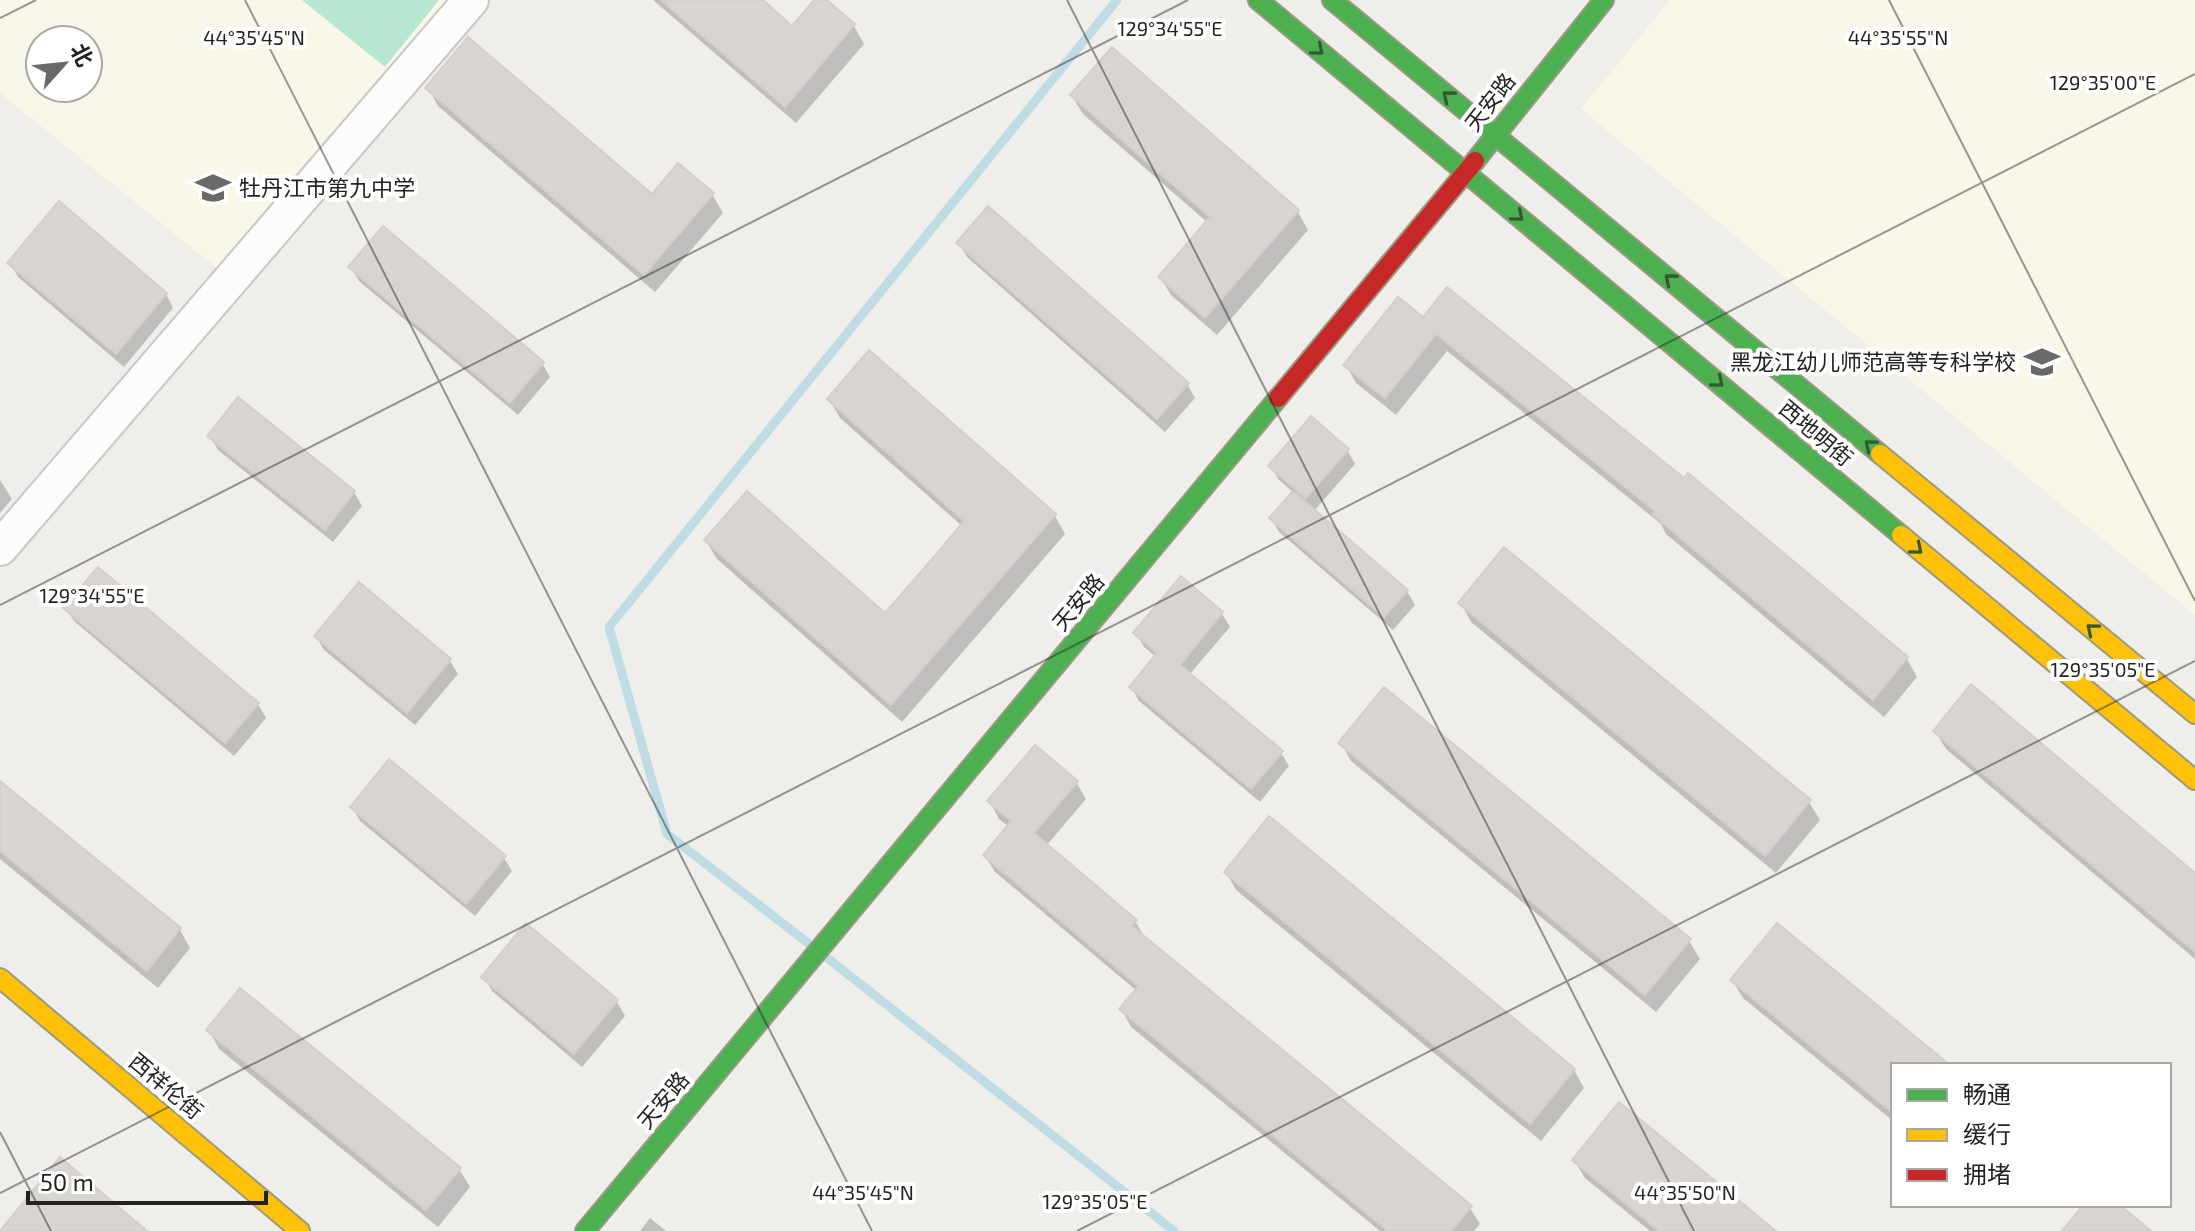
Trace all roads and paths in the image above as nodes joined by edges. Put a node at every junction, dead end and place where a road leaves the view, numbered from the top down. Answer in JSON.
{"nodes":[{"id":1,"x":471,"y":0,"type":"edge"},
{"id":2,"x":1258,"y":0,"type":"edge"},
{"id":3,"x":1332,"y":0,"type":"edge"},
{"id":4,"x":1604,"y":0,"type":"edge"},
{"id":5,"x":1494,"y":134,"type":"junction"},
{"id":6,"x":1466,"y":173,"type":"junction"},
{"id":7,"x":0,"y":548,"type":"edge"},
{"id":8,"x":2195,"y":714,"type":"edge"},
{"id":9,"x":2195,"y":780,"type":"edge"},
{"id":10,"x":0,"y":978,"type":"edge"},
{"id":11,"x":300,"y":1231,"type":"edge"},
{"id":12,"x":585,"y":1231,"type":"edge"}],
"edges":[{"from":1,"to":7,"type":"street"},
{"from":2,"to":6,"type":"main road","name":"西地明街","one_way":true},
{"from":5,"to":3,"type":"main road","name":"西地明街","one_way":true},
{"from":4,"to":5,"type":"main road","name":"天安路"},
{"from":5,"to":6,"type":"main road","name":"天安路"},
{"from":8,"to":5,"type":"main road","name":"西地明街","one_way":true},
{"from":6,"to":9,"type":"main road","name":"西地明街","one_way":true},
{"from":6,"to":12,"type":"main road","name":"天安路"},
{"from":10,"to":11,"type":"main road","name":"西祥伦街"}]}
